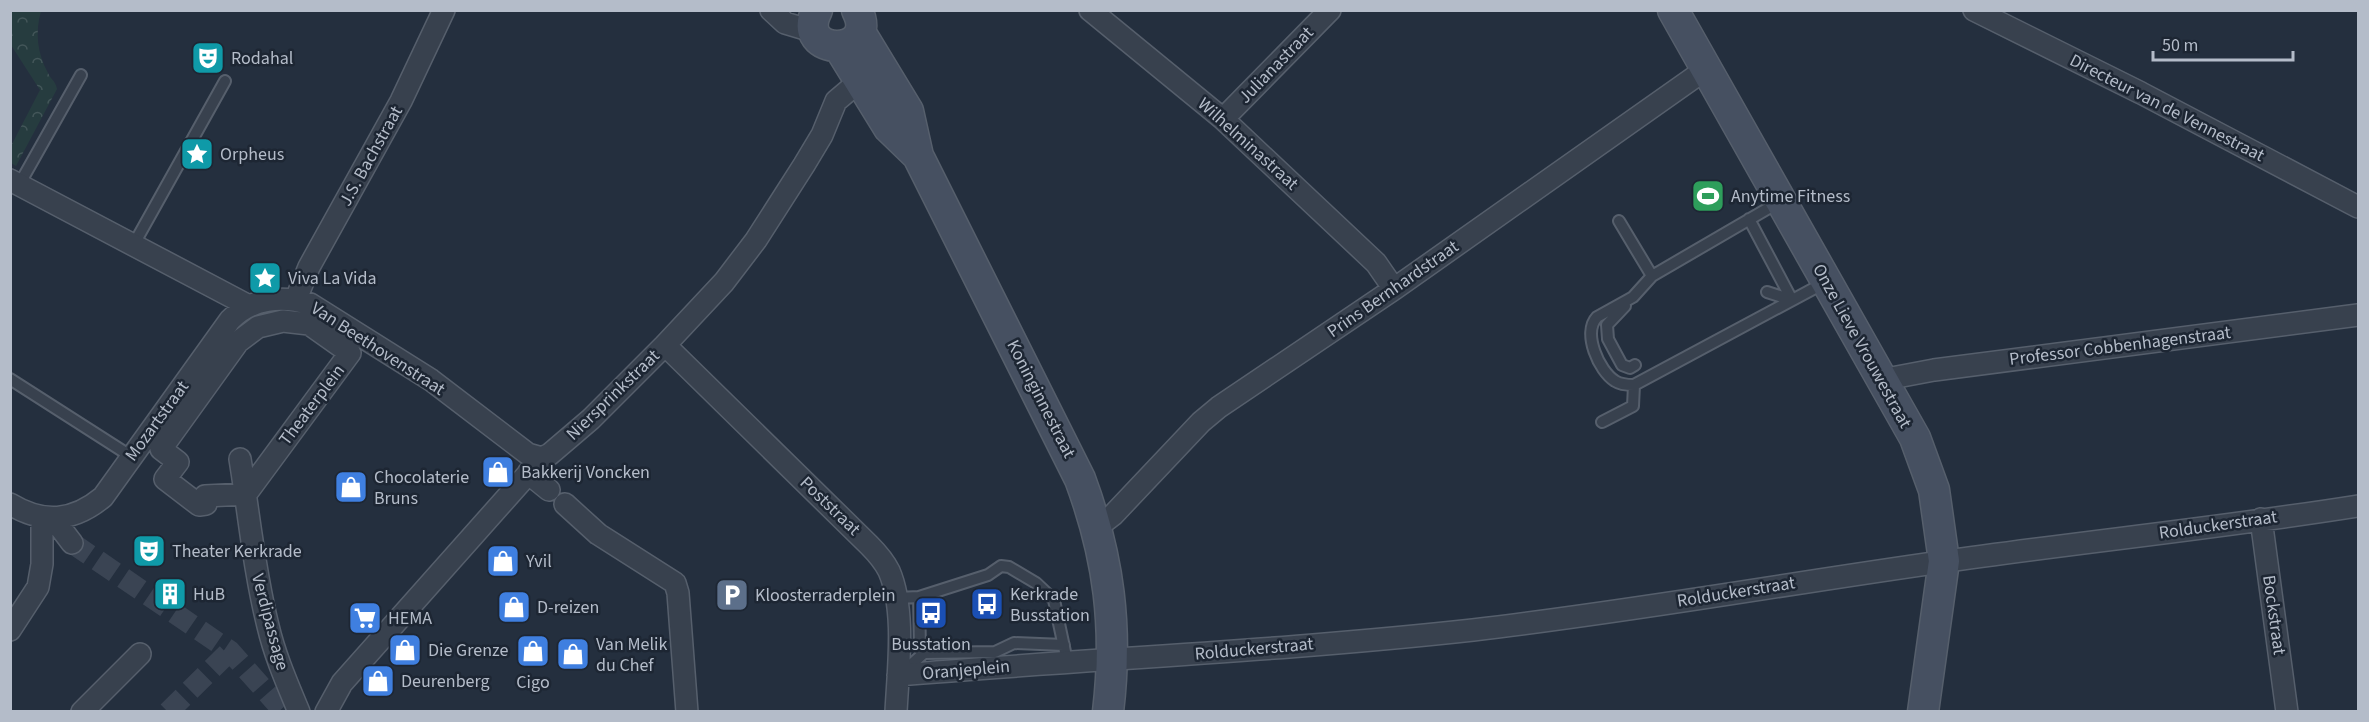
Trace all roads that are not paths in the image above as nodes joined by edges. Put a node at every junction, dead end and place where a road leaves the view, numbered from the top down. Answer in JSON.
{"nodes":[{"id":1,"x":444,"y":10,"type":"edge"},
{"id":2,"x":771,"y":10,"type":"edge"},
{"id":3,"x":1090,"y":10,"type":"edge"},
{"id":4,"x":1329,"y":10,"type":"edge"},
{"id":5,"x":1673,"y":10,"type":"edge"},
{"id":6,"x":1974,"y":10,"type":"edge"},
{"id":7,"x":836,"y":22,"type":"edge"},
{"id":8,"x":1706,"y":69,"type":"junction"},
{"id":9,"x":870,"y":72,"type":"junction"},
{"id":10,"x":81,"y":75,"type":"dead end"},
{"id":11,"x":225,"y":81,"type":"dead end"},
{"id":12,"x":1223,"y":119,"type":"junction"},
{"id":13,"x":15,"y":182,"type":"edge"},
{"id":14,"x":1781,"y":200,"type":"junction"},
{"id":15,"x":2358,"y":207,"type":"edge"},
{"id":16,"x":1749,"y":219,"type":"junction"},
{"id":17,"x":1619,"y":220,"type":"dead end"},
{"id":18,"x":134,"y":244,"type":"junction"},
{"id":19,"x":1652,"y":276,"type":"junction"},
{"id":20,"x":1826,"y":282,"type":"junction"},
{"id":21,"x":1394,"y":289,"type":"junction"},
{"id":22,"x":1767,"y":292,"type":"dead end"},
{"id":23,"x":1633,"y":297,"type":"junction"},
{"id":24,"x":296,"y":299,"type":"junction"},
{"id":25,"x":1792,"y":300,"type":"junction"},
{"id":26,"x":249,"y":306,"type":"junction"},
{"id":27,"x":2358,"y":315,"type":"edge"},
{"id":28,"x":665,"y":345,"type":"junction"},
{"id":29,"x":1635,"y":365,"type":"dead end"},
{"id":30,"x":10,"y":379,"type":"edge"},
{"id":31,"x":1881,"y":380,"type":"junction"},
{"id":32,"x":1634,"y":385,"type":"junction"},
{"id":33,"x":1602,"y":422,"type":"dead end"},
{"id":34,"x":132,"y":457,"type":"junction"},
{"id":35,"x":240,"y":459,"type":"dead end"},
{"id":36,"x":535,"y":465,"type":"junction"},
{"id":37,"x":246,"y":494,"type":"junction"},
{"id":38,"x":2358,"y":506,"type":"edge"},
{"id":39,"x":13,"y":510,"type":"edge"},
{"id":40,"x":48,"y":518,"type":"junction"},
{"id":41,"x":2261,"y":519,"type":"junction"},
{"id":42,"x":1096,"y":528,"type":"junction"},
{"id":43,"x":72,"y":543,"type":"tunnel mouth"},
{"id":44,"x":1944,"y":561,"type":"junction"},
{"id":45,"x":919,"y":597,"type":"junction"},
{"id":46,"x":897,"y":598,"type":"junction"},
{"id":47,"x":10,"y":630,"type":"edge"},
{"id":48,"x":924,"y":653,"type":"junction"},
{"id":49,"x":1065,"y":653,"type":"junction"},
{"id":50,"x":140,"y":654,"type":"dead end"},
{"id":51,"x":1112,"y":658,"type":"junction"},
{"id":52,"x":898,"y":675,"type":"junction"},
{"id":53,"x":82,"y":711,"type":"edge"},
{"id":54,"x":299,"y":711,"type":"edge"},
{"id":55,"x":326,"y":711,"type":"edge"},
{"id":56,"x":687,"y":711,"type":"edge"},
{"id":57,"x":896,"y":711,"type":"edge"},
{"id":58,"x":1108,"y":711,"type":"edge"},
{"id":59,"x":1923,"y":711,"type":"edge"},
{"id":60,"x":2287,"y":711,"type":"edge"}],
"edges":[{"from":1,"to":24,"type":"street","name":"J.S. Bachstraat"},
{"from":2,"to":7,"type":"street"},
{"from":3,"to":12,"type":"street","name":"Wilhelminastraat"},
{"from":4,"to":12,"type":"street","name":"Julianastraat"},
{"from":5,"to":8,"type":"street","name":"Onze Lieve Vrouwestraat"},
{"from":6,"to":15,"type":"street","name":"Directeur van de Vennestraat"},
{"from":7,"to":9,"type":"street","name":"Koninginnestraat"},
{"from":8,"to":14,"type":"street","name":"Onze Lieve Vrouwestraat"},
{"from":8,"to":21,"type":"street","name":"Prins Bernhardstraat"},
{"from":9,"to":28,"type":"street","name":"Niersprinkstraat"},
{"from":9,"to":42,"type":"street","name":"Koninginnestraat"},
{"from":10,"to":13,"type":"lane"},
{"from":11,"to":18,"type":"lane"},
{"from":12,"to":21,"type":"street","name":"Wilhelminastraat"},
{"from":13,"to":18,"type":"street"},
{"from":14,"to":16,"type":"lane"},
{"from":14,"to":20,"type":"street","name":"Onze Lieve Vrouwestraat"},
{"from":16,"to":19,"type":"lane"},
{"from":16,"to":25,"type":"lane"},
{"from":17,"to":19,"type":"lane"},
{"from":18,"to":26,"type":"street"},
{"from":19,"to":23,"type":"lane"},
{"from":20,"to":25,"type":"lane"},
{"from":20,"to":31,"type":"street","name":"Onze Lieve Vrouwestraat"},
{"from":21,"to":42,"type":"street","name":"Prins Bernhardstraat"},
{"from":22,"to":25,"type":"lane"},
{"from":23,"to":29,"type":"lane"},
{"from":23,"to":32,"type":"lane"},
{"from":24,"to":26,"type":"street","name":"Van Beethovenstraat"},
{"from":24,"to":36,"type":"street","name":"Van Beethovenstraat"},
{"from":25,"to":32,"type":"lane"},
{"from":26,"to":34,"type":"street","name":"Mozartstraat"},
{"from":27,"to":31,"type":"street","name":"Professor Cobbenhagenstraat"},
{"from":28,"to":36,"type":"street","name":"Niersprinkstraat"},
{"from":28,"to":46,"type":"street","name":"Poststraat"},
{"from":30,"to":34,"type":"lane"},
{"from":31,"to":44,"type":"street","name":"Onze Lieve Vrouwestraat"},
{"from":32,"to":33,"type":"lane"},
{"from":34,"to":40,"type":"street","name":"Mozartstraat"},
{"from":35,"to":37,"type":"street","name":"Verdipassage"},
{"from":36,"to":55,"type":"street","name":"Niersprinkstraat"},
{"from":36,"to":56,"type":"street"},
{"from":37,"to":37,"type":"street","name":"Theaterplein"},
{"from":37,"to":54,"type":"street","name":"Verdipassage"},
{"from":38,"to":41,"type":"street","name":"Rolduckerstraat"},
{"from":39,"to":40,"type":"street"},
{"from":40,"to":43,"type":"street"},
{"from":40,"to":47,"type":"street"},
{"from":41,"to":44,"type":"street","name":"Rolduckerstraat"},
{"from":41,"to":60,"type":"street","name":"Bockstraat"},
{"from":42,"to":51,"type":"street","name":"Koninginnestraat"},
{"from":44,"to":51,"type":"street","name":"Rolduckerstraat"},
{"from":44,"to":59,"type":"street","name":"Onze Lieve Vrouwestraat"},
{"from":45,"to":46,"type":"lane"},
{"from":45,"to":48,"type":"lane","name":"Oranjeplein"},
{"from":45,"to":49,"type":"lane"},
{"from":46,"to":52,"type":"street","name":"Poststraat"},
{"from":48,"to":49,"type":"lane","name":"Oranjeplein"},
{"from":48,"to":52,"type":"lane","name":"Oranjeplein"},
{"from":49,"to":51,"type":"street","name":"Oranjeplein"},
{"from":49,"to":52,"type":"street","name":"Oranjeplein"},
{"from":50,"to":53,"type":"street"},
{"from":51,"to":58,"type":"street","name":"Koninginnestraat"},
{"from":52,"to":57,"type":"street","name":"Poststraat"}]}
